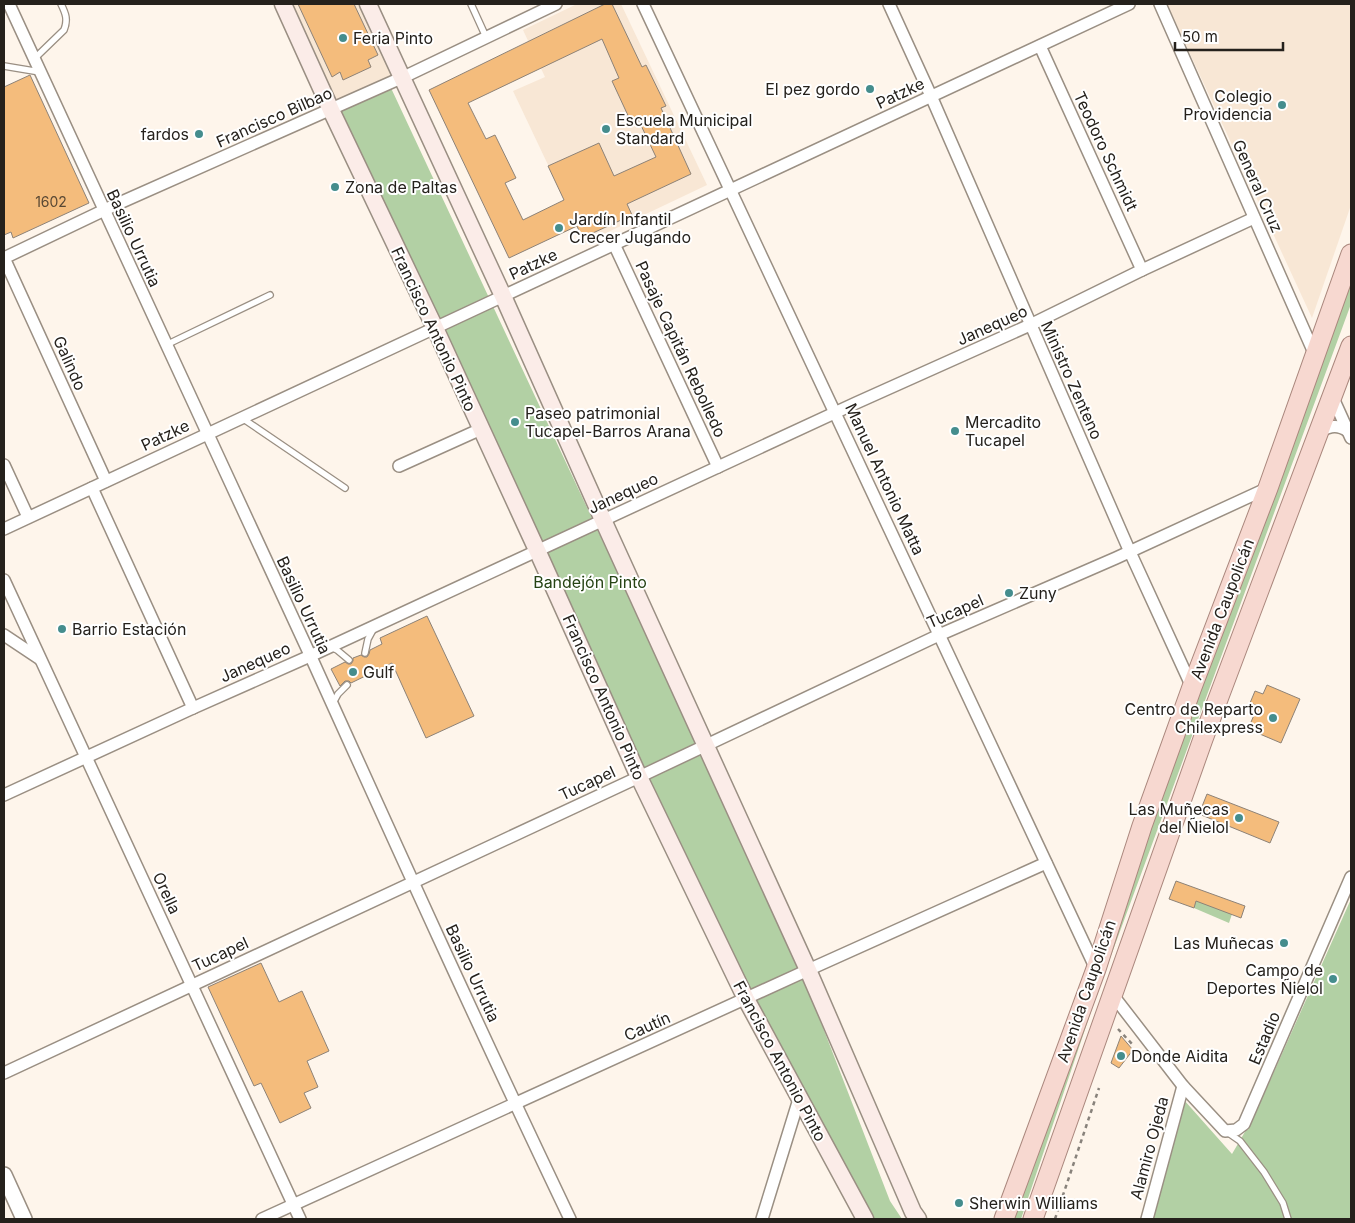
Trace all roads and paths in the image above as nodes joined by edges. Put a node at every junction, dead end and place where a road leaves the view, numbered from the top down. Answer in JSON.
{"nodes":[{"id":1,"x":8,"y":4,"type":"edge"},
{"id":2,"x":61,"y":4,"type":"edge"},
{"id":3,"x":283,"y":4,"type":"edge"},
{"id":4,"x":368,"y":4,"type":"edge"},
{"id":5,"x":471,"y":4,"type":"edge"},
{"id":6,"x":556,"y":4,"type":"edge"},
{"id":7,"x":643,"y":4,"type":"edge"},
{"id":8,"x":889,"y":4,"type":"edge"},
{"id":9,"x":1130,"y":4,"type":"edge"},
{"id":10,"x":1160,"y":4,"type":"edge"},
{"id":11,"x":4,"y":9,"type":"edge"},
{"id":12,"x":486,"y":37,"type":"junction"},
{"id":13,"x":1040,"y":46,"type":"junction"},
{"id":14,"x":34,"y":59,"type":"junction"},
{"id":15,"x":4,"y":66,"type":"edge"},
{"id":16,"x":40,"y":72,"type":"junction"},
{"id":17,"x":402,"y":78,"type":"junction"},
{"id":18,"x":932,"y":96,"type":"junction"},
{"id":19,"x":331,"y":110,"type":"junction"},
{"id":20,"x":731,"y":190,"type":"junction"},
{"id":21,"x":103,"y":211,"type":"junction"},
{"id":22,"x":1254,"y":218,"type":"junction"},
{"id":23,"x":614,"y":244,"type":"junction"},
{"id":24,"x":1351,"y":254,"type":"edge"},
{"id":25,"x":4,"y":258,"type":"edge"},
{"id":26,"x":1142,"y":270,"type":"junction"},
{"id":27,"x":270,"y":295,"type":"dead end"},
{"id":28,"x":503,"y":296,"type":"junction"},
{"id":29,"x":1030,"y":325,"type":"junction"},
{"id":30,"x":434,"y":328,"type":"junction"},
{"id":31,"x":166,"y":345,"type":"junction"},
{"id":32,"x":1351,"y":346,"type":"edge"},
{"id":33,"x":1315,"y":355,"type":"junction"},
{"id":34,"x":1332,"y":396,"type":"junction"},
{"id":35,"x":836,"y":413,"type":"junction"},
{"id":36,"x":242,"y":418,"type":"junction"},
{"id":37,"x":481,"y":429,"type":"junction"},
{"id":38,"x":1320,"y":432,"type":"junction"},
{"id":39,"x":207,"y":434,"type":"junction"},
{"id":40,"x":1350,"y":435,"type":"edge"},
{"id":41,"x":4,"y":465,"type":"edge"},
{"id":42,"x":399,"y":466,"type":"dead end"},
{"id":43,"x":718,"y":467,"type":"junction"},
{"id":44,"x":106,"y":481,"type":"junction"},
{"id":45,"x":92,"y":488,"type":"junction"},
{"id":46,"x":345,"y":488,"type":"dead end"},
{"id":47,"x":1268,"y":488,"type":"junction"},
{"id":48,"x":28,"y":517,"type":"junction"},
{"id":49,"x":603,"y":520,"type":"junction"},
{"id":50,"x":4,"y":529,"type":"edge"},
{"id":51,"x":537,"y":550,"type":"junction"},
{"id":52,"x":1130,"y":552,"type":"junction"},
{"id":53,"x":4,"y":580,"type":"edge"},
{"id":54,"x":375,"y":626,"type":"junction"},
{"id":55,"x":4,"y":635,"type":"edge"},
{"id":56,"x":940,"y":635,"type":"junction"},
{"id":57,"x":330,"y":646,"type":"junction"},
{"id":58,"x":365,"y":653,"type":"dead end"},
{"id":59,"x":310,"y":656,"type":"junction"},
{"id":60,"x":40,"y":659,"type":"junction"},
{"id":61,"x":349,"y":660,"type":"dead end"},
{"id":62,"x":346,"y":685,"type":"dead end"},
{"id":63,"x":1192,"y":687,"type":"junction"},
{"id":64,"x":332,"y":705,"type":"junction"},
{"id":65,"x":193,"y":708,"type":"junction"},
{"id":66,"x":1204,"y":740,"type":"junction"},
{"id":67,"x":706,"y":745,"type":"junction"},
{"id":68,"x":86,"y":757,"type":"junction"},
{"id":69,"x":639,"y":777,"type":"junction"},
{"id":70,"x":4,"y":795,"type":"edge"},
{"id":71,"x":1046,"y":863,"type":"junction"},
{"id":72,"x":1351,"y":877,"type":"edge"},
{"id":73,"x":413,"y":882,"type":"junction"},
{"id":74,"x":1103,"y":947,"type":"junction"},
{"id":75,"x":1096,"y":969,"type":"junction"},
{"id":76,"x":808,"y":970,"type":"junction"},
{"id":77,"x":192,"y":986,"type":"junction"},
{"id":78,"x":1112,"y":994,"type":"junction"},
{"id":79,"x":746,"y":999,"type":"junction"},
{"id":80,"x":1124,"y":1010,"type":"junction"},
{"id":81,"x":1118,"y":1029,"type":"dead end"},
{"id":82,"x":4,"y":1073,"type":"edge"},
{"id":83,"x":1100,"y":1084,"type":"dead end"},
{"id":84,"x":1183,"y":1086,"type":"junction"},
{"id":85,"x":799,"y":1099,"type":"junction"},
{"id":86,"x":515,"y":1104,"type":"junction"},
{"id":87,"x":1225,"y":1131,"type":"junction"},
{"id":88,"x":4,"y":1175,"type":"edge"},
{"id":89,"x":9,"y":1201,"type":"edge"},
{"id":90,"x":294,"y":1205,"type":"junction"},
{"id":91,"x":24,"y":1219,"type":"edge"},
{"id":92,"x":262,"y":1219,"type":"edge"},
{"id":93,"x":300,"y":1219,"type":"edge"},
{"id":94,"x":570,"y":1219,"type":"edge"},
{"id":95,"x":762,"y":1219,"type":"edge"},
{"id":96,"x":865,"y":1219,"type":"edge"},
{"id":97,"x":918,"y":1219,"type":"edge"},
{"id":98,"x":1004,"y":1219,"type":"edge"},
{"id":99,"x":1032,"y":1219,"type":"edge"},
{"id":100,"x":1055,"y":1219,"type":"edge"},
{"id":101,"x":1147,"y":1219,"type":"edge"},
{"id":102,"x":1288,"y":1219,"type":"edge"}],
"edges":[{"from":1,"to":11,"type":"lane"},
{"from":1,"to":14,"type":"street","name":"Basilio Urrutia"},
{"from":2,"to":14,"type":"lane"},
{"from":3,"to":19,"type":"main road","name":"Francisco Antonio Pinto"},
{"from":4,"to":17,"type":"main road"},
{"from":5,"to":12,"type":"lane"},
{"from":6,"to":12,"type":"street","name":"Francisco Bilbao"},
{"from":7,"to":20,"type":"street","name":"Manuel Antonio Matta"},
{"from":8,"to":18,"type":"street","name":"Ministro Zenteno"},
{"from":9,"to":13,"type":"street","name":"Patzke"},
{"from":10,"to":22,"type":"street","name":"General Cruz"},
{"from":12,"to":17,"type":"street","name":"Francisco Bilbao"},
{"from":13,"to":18,"type":"street","name":"Patzke"},
{"from":13,"to":26,"type":"street","name":"Teodoro Schmidt"},
{"from":14,"to":16,"type":"street","name":"Basilio Urrutia"},
{"from":15,"to":16,"type":"lane"},
{"from":16,"to":21,"type":"street","name":"Basilio Urrutia"},
{"from":17,"to":19,"type":"street","name":"Francisco Bilbao"},
{"from":17,"to":28,"type":"main road"},
{"from":18,"to":20,"type":"street","name":"Patzke"},
{"from":18,"to":29,"type":"street","name":"Ministro Zenteno"},
{"from":19,"to":21,"type":"street","name":"Francisco Bilbao"},
{"from":19,"to":30,"type":"main road","name":"Francisco Antonio Pinto"},
{"from":20,"to":23,"type":"street","name":"Patzke"},
{"from":20,"to":35,"type":"street","name":"Manuel Antonio Matta"},
{"from":21,"to":25,"type":"street","name":"Francisco Bilbao"},
{"from":21,"to":31,"type":"street","name":"Basilio Urrutia"},
{"from":22,"to":26,"type":"street","name":"Janequeo"},
{"from":22,"to":33,"type":"street","name":"General Cruz"},
{"from":23,"to":28,"type":"street","name":"Patzke"},
{"from":23,"to":43,"type":"street","name":"Pasaje Capitán Rebolledo"},
{"from":24,"to":33,"type":"main road","name":"Avenida Caupolicán"},
{"from":25,"to":44,"type":"street","name":"Galindo"},
{"from":26,"to":29,"type":"street","name":"Janequeo"},
{"from":27,"to":31,"type":"lane"},
{"from":28,"to":30,"type":"street","name":"Patzke"},
{"from":28,"to":49,"type":"main road"},
{"from":29,"to":35,"type":"street","name":"Janequeo"},
{"from":29,"to":52,"type":"street","name":"Ministro Zenteno"},
{"from":30,"to":36,"type":"street","name":"Patzke"},
{"from":30,"to":37,"type":"main road","name":"Francisco Antonio Pinto"},
{"from":31,"to":39,"type":"street","name":"Basilio Urrutia"},
{"from":32,"to":34,"type":"main road","name":"Avenida Caupolicán"},
{"from":33,"to":47,"type":"main road","name":"Avenida Caupolicán"},
{"from":34,"to":38,"type":"main road","name":"Avenida Caupolicán"},
{"from":34,"to":40,"type":"street"},
{"from":35,"to":43,"type":"street","name":"Janequeo"},
{"from":35,"to":56,"type":"street","name":"Manuel Antonio Matta"},
{"from":36,"to":39,"type":"street","name":"Patzke"},
{"from":36,"to":46,"type":"lane"},
{"from":37,"to":42,"type":"street"},
{"from":37,"to":51,"type":"main road","name":"Francisco Antonio Pinto"},
{"from":38,"to":40,"type":"street"},
{"from":38,"to":66,"type":"main road","name":"Avenida Caupolicán"},
{"from":39,"to":44,"type":"street","name":"Patzke"},
{"from":39,"to":59,"type":"street","name":"Basilio Urrutia"},
{"from":41,"to":48,"type":"street"},
{"from":43,"to":49,"type":"street","name":"Janequeo"},
{"from":44,"to":45,"type":"street","name":"Patzke"},
{"from":45,"to":48,"type":"street","name":"Patzke"},
{"from":45,"to":65,"type":"street"},
{"from":47,"to":52,"type":"street","name":"Tucapel"},
{"from":47,"to":63,"type":"main road","name":"Avenida Caupolicán"},
{"from":48,"to":50,"type":"street","name":"Patzke"},
{"from":49,"to":51,"type":"street","name":"Janequeo"},
{"from":49,"to":67,"type":"main road"},
{"from":51,"to":54,"type":"street","name":"Janequeo"},
{"from":51,"to":69,"type":"main road","name":"Francisco Antonio Pinto"},
{"from":52,"to":56,"type":"street","name":"Tucapel"},
{"from":52,"to":63,"type":"street","name":"Ministro Zenteno"},
{"from":53,"to":60,"type":"street","name":"Orella"},
{"from":54,"to":57,"type":"street","name":"Janequeo"},
{"from":54,"to":58,"type":"lane"},
{"from":55,"to":60,"type":"street"},
{"from":56,"to":67,"type":"street","name":"Tucapel"},
{"from":56,"to":71,"type":"street","name":"Manuel Antonio Matta"},
{"from":57,"to":59,"type":"street","name":"Janequeo"},
{"from":57,"to":61,"type":"lane"},
{"from":59,"to":64,"type":"street","name":"Basilio Urrutia"},
{"from":59,"to":65,"type":"street","name":"Janequeo"},
{"from":60,"to":68,"type":"street","name":"Orella"},
{"from":62,"to":64,"type":"lane"},
{"from":63,"to":66,"type":"main road"},
{"from":63,"to":74,"type":"main road","name":"Avenida Caupolicán"},
{"from":64,"to":73,"type":"street","name":"Basilio Urrutia"},
{"from":65,"to":68,"type":"street","name":"Janequeo"},
{"from":66,"to":78,"type":"main road","name":"Avenida Caupolicán"},
{"from":67,"to":69,"type":"street","name":"Tucapel"},
{"from":67,"to":76,"type":"main road"},
{"from":68,"to":70,"type":"street","name":"Janequeo"},
{"from":68,"to":77,"type":"street","name":"Orella"},
{"from":69,"to":73,"type":"street","name":"Tucapel"},
{"from":69,"to":79,"type":"main road","name":"Francisco Antonio Pinto"},
{"from":71,"to":75,"type":"street","name":"Manuel Antonio Matta"},
{"from":71,"to":76,"type":"street","name":"Cautín"},
{"from":72,"to":87,"type":"street","name":"Estadio"},
{"from":73,"to":77,"type":"street","name":"Tucapel"},
{"from":73,"to":86,"type":"street","name":"Basilio Urrutia"},
{"from":74,"to":75,"type":"main road","name":"Avenida Caupolicán"},
{"from":74,"to":78,"type":"main road"},
{"from":75,"to":98,"type":"main road","name":"Avenida Caupolicán"},
{"from":76,"to":79,"type":"street","name":"Cautín"},
{"from":76,"to":97,"type":"main road"},
{"from":77,"to":82,"type":"street","name":"Tucapel"},
{"from":77,"to":90,"type":"street","name":"Orella"},
{"from":78,"to":80,"type":"street"},
{"from":78,"to":99,"type":"main road","name":"Avenida Caupolicán"},
{"from":79,"to":85,"type":"main road","name":"Francisco Antonio Pinto"},
{"from":79,"to":86,"type":"street","name":"Cautín"},
{"from":80,"to":81,"type":"path"},
{"from":80,"to":84,"type":"street"},
{"from":83,"to":100,"type":"path"},
{"from":84,"to":87,"type":"street"},
{"from":84,"to":101,"type":"street","name":"Alamiro Ojeda"},
{"from":85,"to":95,"type":"street"},
{"from":85,"to":96,"type":"main road","name":"Francisco Antonio Pinto"},
{"from":86,"to":90,"type":"street","name":"Cautín"},
{"from":86,"to":94,"type":"street","name":"Basilio Urrutia"},
{"from":87,"to":102,"type":"lane"},
{"from":88,"to":89,"type":"street"},
{"from":89,"to":91,"type":"street"},
{"from":90,"to":92,"type":"street","name":"Cautín"},
{"from":90,"to":93,"type":"street","name":"Orella"}]}
